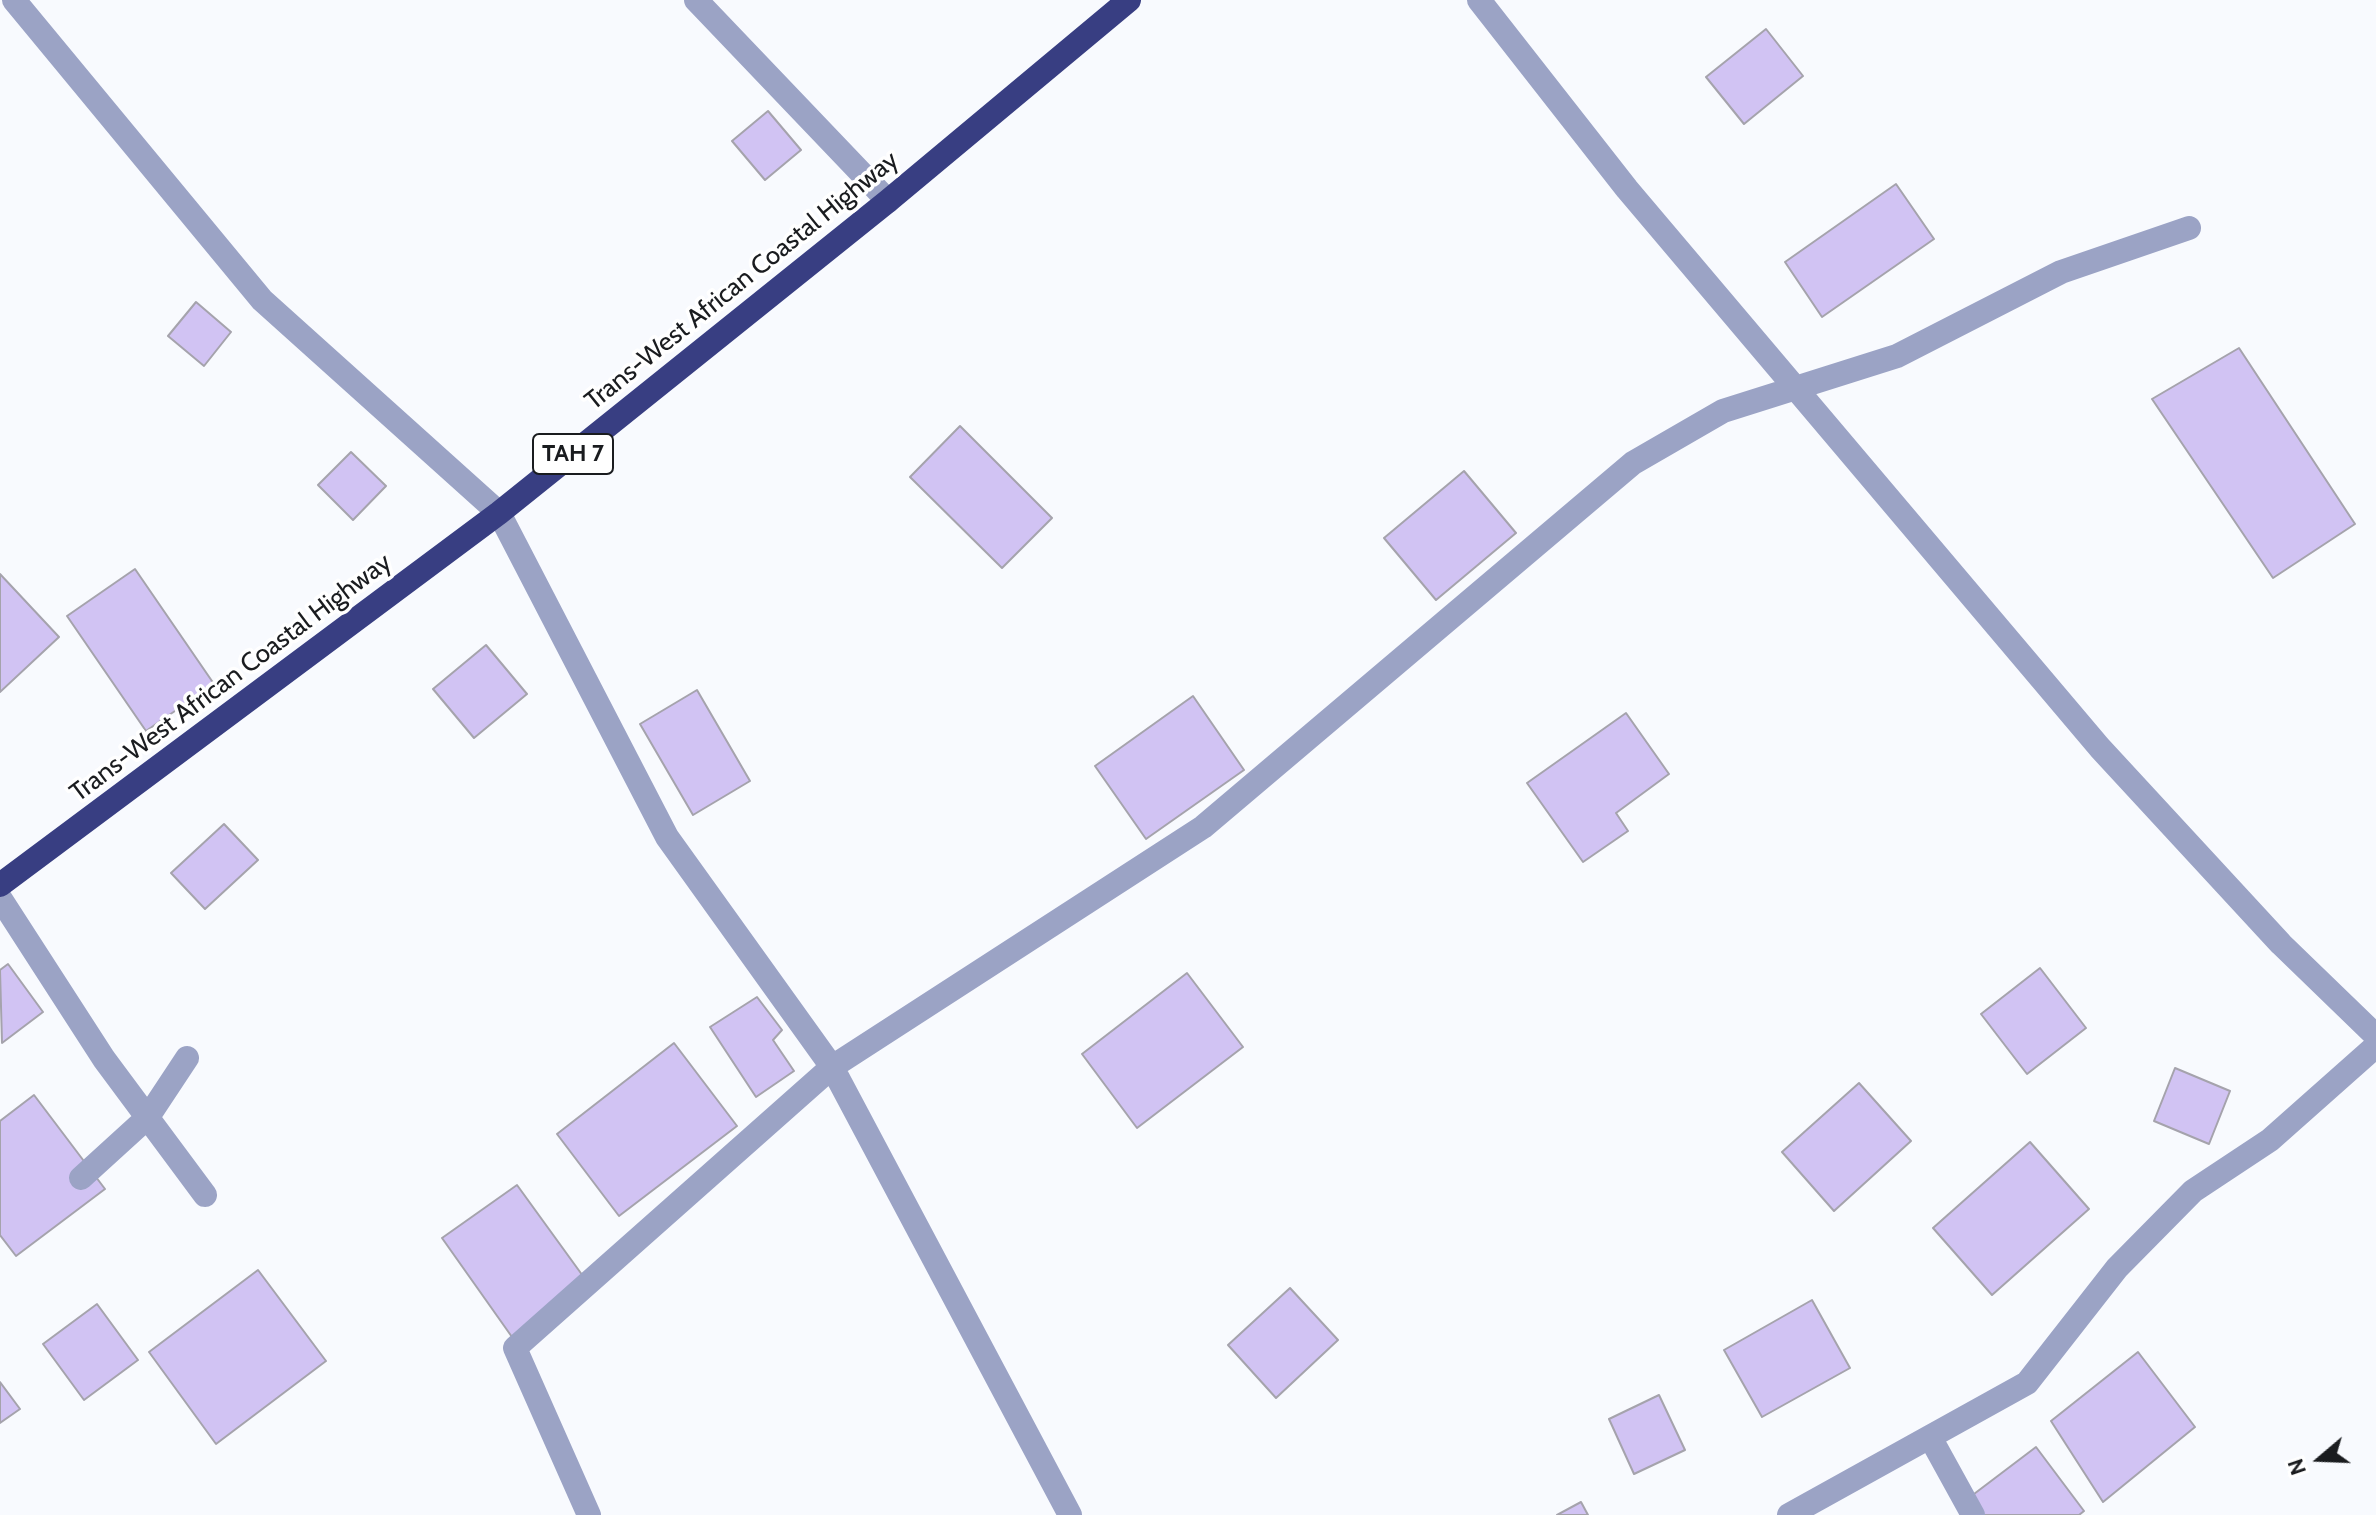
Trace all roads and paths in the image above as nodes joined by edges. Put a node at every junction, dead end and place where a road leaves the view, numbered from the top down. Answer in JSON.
{"nodes":[{"id":1,"x":14,"y":0,"type":"edge"},
{"id":2,"x":696,"y":0,"type":"edge"},
{"id":3,"x":1129,"y":0,"type":"edge"},
{"id":4,"x":1479,"y":0,"type":"edge"},
{"id":5,"x":888,"y":201,"type":"junction"},
{"id":6,"x":2189,"y":228,"type":"dead end"},
{"id":7,"x":1795,"y":389,"type":"junction"},
{"id":8,"x":499,"y":513,"type":"junction"},
{"id":9,"x":0,"y":885,"type":"edge"},
{"id":10,"x":0,"y":898,"type":"edge"},
{"id":11,"x":2376,"y":1036,"type":"edge"},
{"id":12,"x":2376,"y":1046,"type":"edge"},
{"id":13,"x":187,"y":1058,"type":"dead end"},
{"id":14,"x":832,"y":1067,"type":"junction"},
{"id":15,"x":148,"y":1117,"type":"junction"},
{"id":16,"x":81,"y":1178,"type":"dead end"},
{"id":17,"x":205,"y":1195,"type":"dead end"},
{"id":18,"x":1930,"y":1437,"type":"junction"},
{"id":19,"x":589,"y":1515,"type":"edge"},
{"id":20,"x":1070,"y":1515,"type":"edge"},
{"id":21,"x":1789,"y":1515,"type":"edge"},
{"id":22,"x":1973,"y":1515,"type":"edge"}],
"edges":[{"from":1,"to":8,"type":"street"},
{"from":2,"to":5,"type":"street"},
{"from":3,"to":5,"type":"highway","name":"Trans-West African Coastal Highway","number":"TAH 7"},
{"from":4,"to":7,"type":"street"},
{"from":5,"to":8,"type":"highway","name":"Trans-West African Coastal Highway","number":"TAH 7"},
{"from":6,"to":7,"type":"street"},
{"from":7,"to":11,"type":"street"},
{"from":7,"to":14,"type":"street"},
{"from":8,"to":9,"type":"highway","name":"Trans-West African Coastal Highway","number":"TAH 7"},
{"from":8,"to":14,"type":"street"},
{"from":10,"to":15,"type":"street"},
{"from":12,"to":18,"type":"street"},
{"from":13,"to":15,"type":"street"},
{"from":14,"to":19,"type":"street"},
{"from":14,"to":20,"type":"street"},
{"from":15,"to":16,"type":"street"},
{"from":15,"to":17,"type":"street"},
{"from":18,"to":21,"type":"street"},
{"from":18,"to":22,"type":"street"}]}
